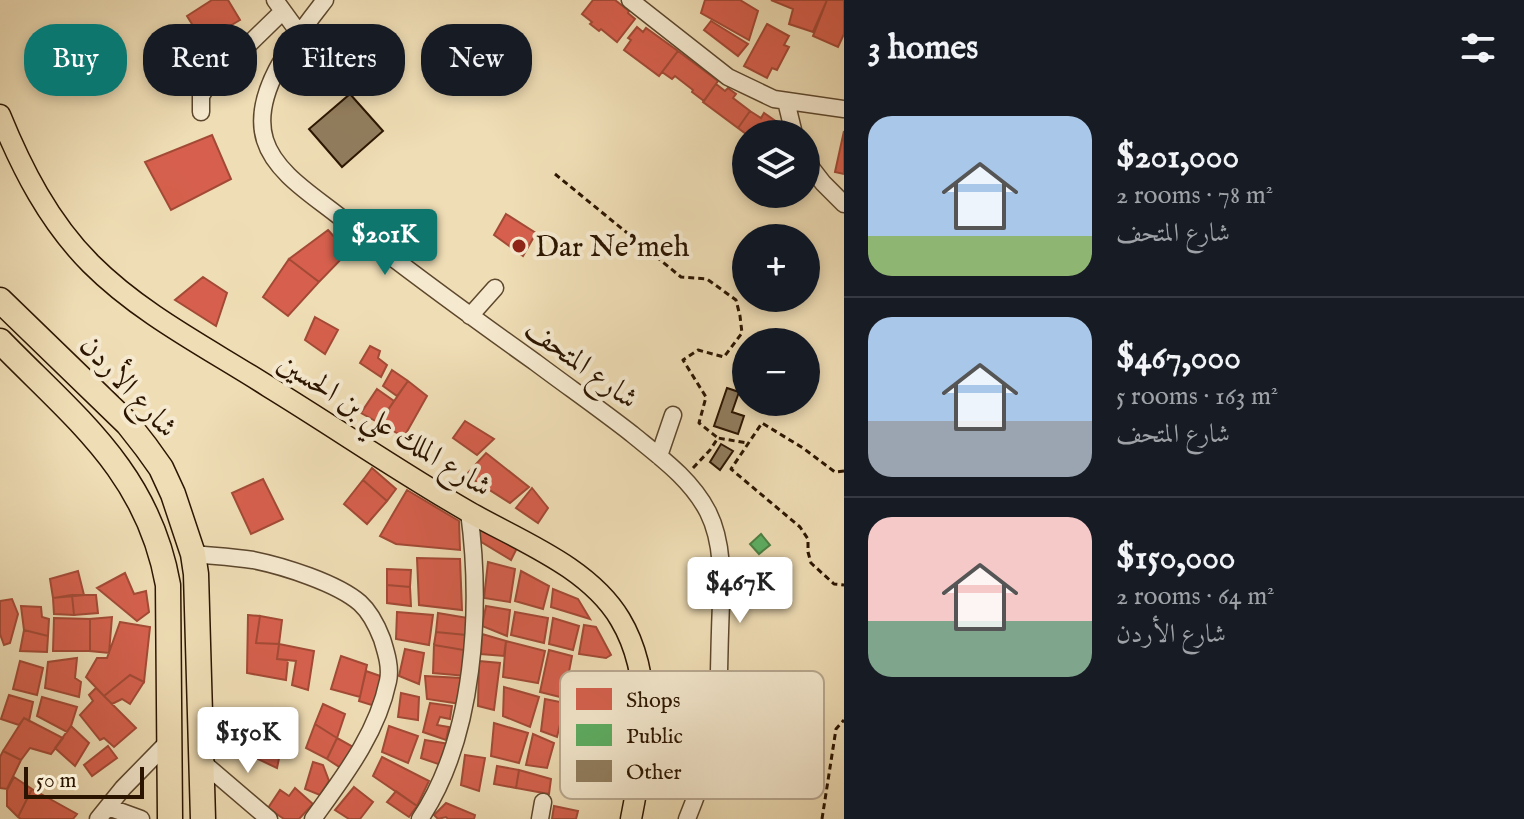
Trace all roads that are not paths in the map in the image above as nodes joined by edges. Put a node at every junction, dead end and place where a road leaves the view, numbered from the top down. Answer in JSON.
{"nodes":[{"id":1,"x":325,"y":0,"type":"edge"},
{"id":2,"x":630,"y":0,"type":"edge"},
{"id":3,"x":279,"y":6,"type":"edge"},
{"id":4,"x":292,"y":24,"type":"edge"},
{"id":5,"x":306,"y":24,"type":"edge"},
{"id":6,"x":273,"y":77,"type":"edge"},
{"id":7,"x":786,"y":101,"type":"junction"},
{"id":8,"x":844,"y":109,"type":"edge"},
{"id":9,"x":201,"y":112,"type":"dead end"},
{"id":10,"x":0,"y":115,"type":"edge"},
{"id":11,"x":791,"y":120,"type":"edge"},
{"id":12,"x":820,"y":179,"type":"edge"},
{"id":13,"x":844,"y":204,"type":"edge"},
{"id":14,"x":495,"y":288,"type":"dead end"},
{"id":15,"x":0,"y":300,"type":"edge"},
{"id":16,"x":470,"y":316,"type":"junction"},
{"id":17,"x":0,"y":341,"type":"edge"},
{"id":18,"x":673,"y":415,"type":"dead end"},
{"id":19,"x":659,"y":456,"type":"junction"},
{"id":20,"x":469,"y":512,"type":"junction"},
{"id":21,"x":193,"y":554,"type":"junction"},
{"id":22,"x":639,"y":671,"type":"edge"},
{"id":23,"x":718,"y":671,"type":"edge"},
{"id":24,"x":169,"y":741,"type":"junction"},
{"id":25,"x":201,"y":761,"type":"junction"},
{"id":26,"x":634,"y":799,"type":"edge"},
{"id":27,"x":695,"y":799,"type":"edge"},
{"id":28,"x":103,"y":813,"type":"edge"},
{"id":29,"x":141,"y":819,"type":"edge"},
{"id":30,"x":170,"y":819,"type":"edge"},
{"id":31,"x":203,"y":819,"type":"edge"},
{"id":32,"x":269,"y":819,"type":"edge"},
{"id":33,"x":313,"y":819,"type":"edge"},
{"id":34,"x":420,"y":819,"type":"edge"},
{"id":35,"x":631,"y":819,"type":"edge"},
{"id":36,"x":687,"y":819,"type":"edge"}],
"edges":[{"from":1,"to":5,"type":"street","name":"شارع المتحف"},
{"from":2,"to":7,"type":"street"},
{"from":3,"to":4,"type":"street"},
{"from":3,"to":9,"type":"street"},
{"from":6,"to":16,"type":"street","name":"شارع المتحف"},
{"from":7,"to":8,"type":"street"},
{"from":7,"to":11,"type":"street"},
{"from":10,"to":20,"type":"main road","name":"شارع الملك علي بن الحسين"},
{"from":12,"to":13,"type":"street"},
{"from":14,"to":16,"type":"street"},
{"from":15,"to":21,"type":"highway","name":"شارع الأردن"},
{"from":16,"to":19,"type":"street","name":"شارع المتحف"},
{"from":17,"to":24,"type":"highway","name":"شارع الأردن"},
{"from":18,"to":19,"type":"street"},
{"from":19,"to":23,"type":"street","name":"شارع المتحف"},
{"from":20,"to":22,"type":"main road","name":"شارع الملك علي بن الحسين"},
{"from":20,"to":34,"type":"street"},
{"from":21,"to":25,"type":"highway","name":"شارع الأردن"},
{"from":21,"to":33,"type":"street"},
{"from":24,"to":28,"type":"street"},
{"from":24,"to":30,"type":"highway","name":"شارع الأردن"},
{"from":25,"to":31,"type":"highway","name":"شارع الأردن"},
{"from":25,"to":32,"type":"street"},
{"from":26,"to":35,"type":"main road","name":"شارع الملك علي بن الحسين"},
{"from":27,"to":36,"type":"street","name":"شارع المتحف"},
{"from":28,"to":29,"type":"street"}]}
